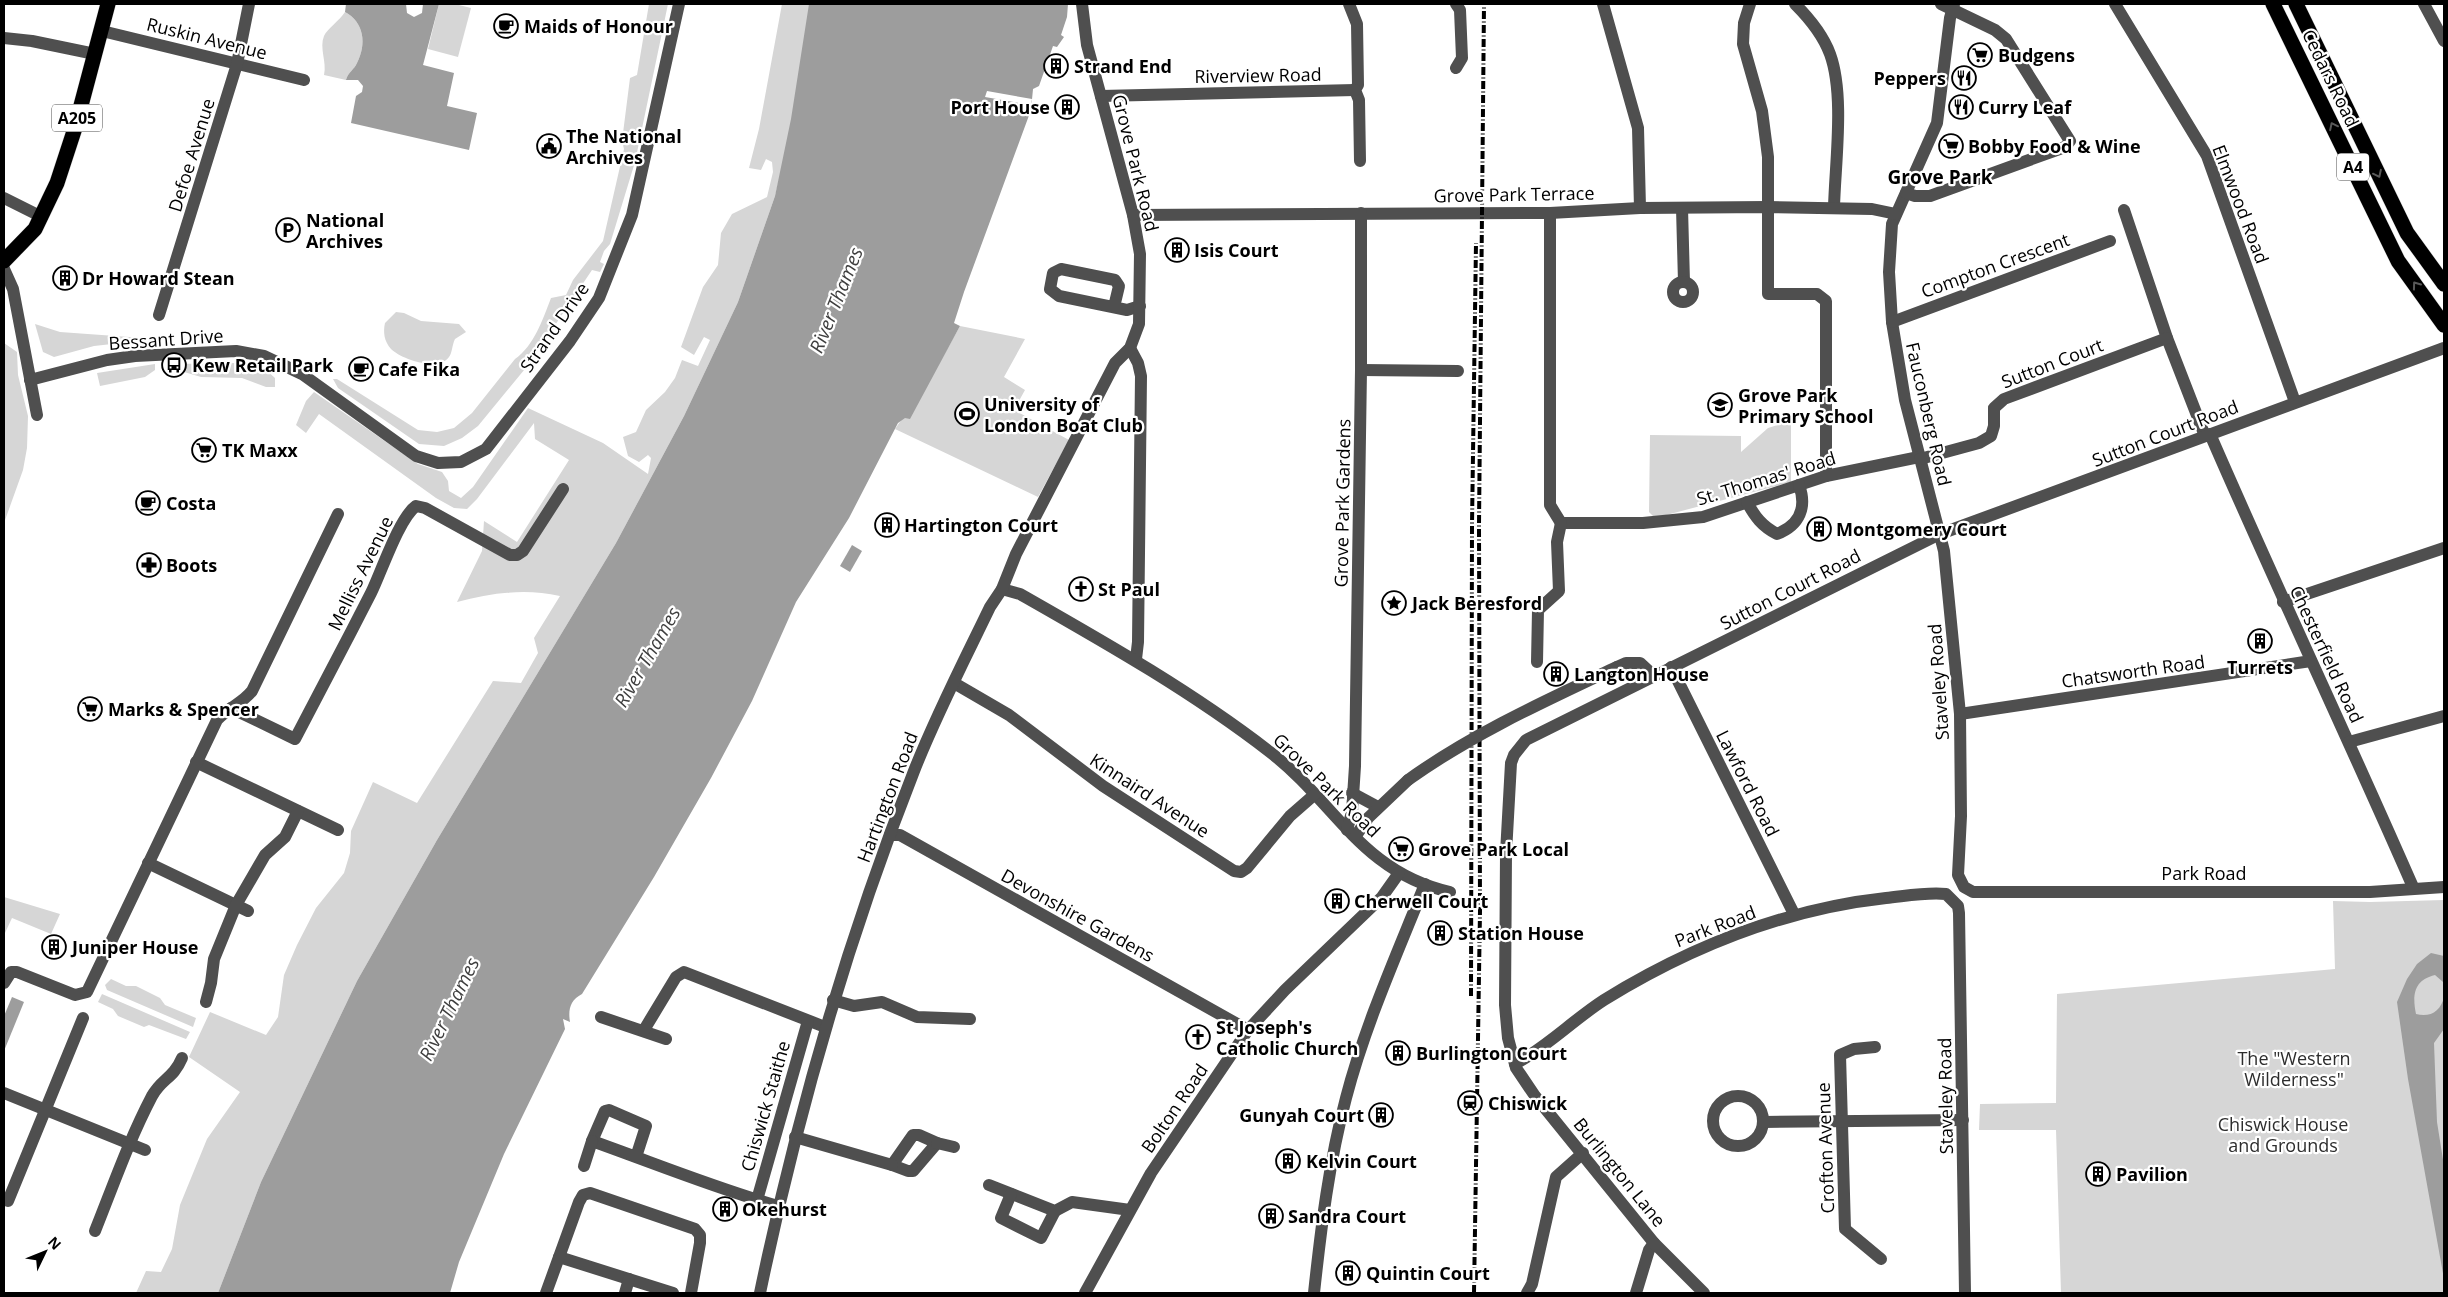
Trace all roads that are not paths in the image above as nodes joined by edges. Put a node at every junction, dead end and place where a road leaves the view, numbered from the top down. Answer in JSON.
{"nodes":[{"id":1,"x":108,"y":4,"type":"edge"},
{"id":2,"x":249,"y":4,"type":"edge"},
{"id":3,"x":679,"y":4,"type":"edge"},
{"id":4,"x":1082,"y":4,"type":"edge"},
{"id":5,"x":1349,"y":4,"type":"edge"},
{"id":6,"x":1456,"y":4,"type":"edge"},
{"id":7,"x":1603,"y":4,"type":"edge"},
{"id":8,"x":1750,"y":4,"type":"edge"},
{"id":9,"x":1795,"y":4,"type":"edge"},
{"id":10,"x":2115,"y":4,"type":"edge"},
{"id":11,"x":2273,"y":4,"type":"edge"},
{"id":12,"x":2296,"y":4,"type":"edge"},
{"id":13,"x":2424,"y":4,"type":"edge"},
{"id":14,"x":1949,"y":6,"type":"edge"},
{"id":15,"x":102,"y":31,"type":"junction"},
{"id":16,"x":4,"y":38,"type":"edge"},
{"id":17,"x":2444,"y":41,"type":"edge"},
{"id":18,"x":95,"y":54,"type":"junction"},
{"id":19,"x":237,"y":64,"type":"junction"},
{"id":20,"x":1456,"y":68,"type":"dead end"},
{"id":21,"x":304,"y":80,"type":"dead end"},
{"id":22,"x":1355,"y":90,"type":"junction"},
{"id":23,"x":1101,"y":96,"type":"junction"},
{"id":24,"x":1360,"y":161,"type":"dead end"},
{"id":25,"x":1906,"y":193,"type":"junction"},
{"id":26,"x":4,"y":198,"type":"edge"},
{"id":27,"x":1640,"y":208,"type":"junction"},
{"id":28,"x":1682,"y":208,"type":"junction"},
{"id":29,"x":1768,"y":208,"type":"junction"},
{"id":30,"x":1834,"y":208,"type":"junction"},
{"id":31,"x":2124,"y":210,"type":"dead end"},
{"id":32,"x":1550,"y":212,"type":"junction"},
{"id":33,"x":1361,"y":214,"type":"junction"},
{"id":34,"x":1896,"y":214,"type":"junction"},
{"id":35,"x":1133,"y":215,"type":"junction"},
{"id":36,"x":42,"y":217,"type":"junction"},
{"id":37,"x":2110,"y":242,"type":"dead end"},
{"id":38,"x":4,"y":261,"type":"edge"},
{"id":39,"x":4,"y":269,"type":"edge"},
{"id":40,"x":1684,"y":282,"type":"dead end"},
{"id":41,"x":2444,"y":284,"type":"edge"},
{"id":42,"x":1140,"y":306,"type":"junction"},
{"id":43,"x":1114,"y":307,"type":"junction"},
{"id":44,"x":159,"y":315,"type":"dead end"},
{"id":45,"x":1892,"y":322,"type":"junction"},
{"id":46,"x":2444,"y":325,"type":"edge"},
{"id":47,"x":2168,"y":338,"type":"junction"},
{"id":48,"x":1130,"y":348,"type":"junction"},
{"id":49,"x":2444,"y":348,"type":"edge"},
{"id":50,"x":1362,"y":370,"type":"junction"},
{"id":51,"x":1458,"y":371,"type":"dead end"},
{"id":52,"x":302,"y":374,"type":"joint"},
{"id":53,"x":30,"y":380,"type":"junction"},
{"id":54,"x":2295,"y":402,"type":"junction"},
{"id":55,"x":37,"y":415,"type":"dead end"},
{"id":56,"x":2208,"y":435,"type":"junction"},
{"id":57,"x":1920,"y":458,"type":"junction"},
{"id":58,"x":1826,"y":476,"type":"junction"},
{"id":59,"x":1799,"y":485,"type":"junction"},
{"id":60,"x":563,"y":489,"type":"dead end"},
{"id":61,"x":1747,"y":502,"type":"junction"},
{"id":62,"x":338,"y":514,"type":"dead end"},
{"id":63,"x":1561,"y":523,"type":"junction"},
{"id":64,"x":1940,"y":534,"type":"junction"},
{"id":65,"x":2444,"y":548,"type":"edge"},
{"id":66,"x":1002,"y":589,"type":"junction"},
{"id":67,"x":2284,"y":602,"type":"junction"},
{"id":68,"x":1136,"y":659,"type":"junction"},
{"id":69,"x":2311,"y":661,"type":"junction"},
{"id":70,"x":1537,"y":662,"type":"dead end"},
{"id":71,"x":1671,"y":667,"type":"junction"},
{"id":72,"x":1654,"y":676,"type":"junction"},
{"id":73,"x":954,"y":684,"type":"junction"},
{"id":74,"x":231,"y":708,"type":"junction"},
{"id":75,"x":1960,"y":714,"type":"junction"},
{"id":76,"x":2444,"y":716,"type":"edge"},
{"id":77,"x":2349,"y":742,"type":"junction"},
{"id":78,"x":196,"y":762,"type":"junction"},
{"id":79,"x":1352,"y":793,"type":"junction"},
{"id":80,"x":1314,"y":795,"type":"junction"},
{"id":81,"x":1378,"y":807,"type":"junction"},
{"id":82,"x":298,"y":811,"type":"junction"},
{"id":83,"x":338,"y":830,"type":"dead end"},
{"id":84,"x":1351,"y":834,"type":"junction"},
{"id":85,"x":890,"y":835,"type":"junction"},
{"id":86,"x":148,"y":863,"type":"junction"},
{"id":87,"x":1399,"y":873,"type":"junction"},
{"id":88,"x":1425,"y":884,"type":"junction"},
{"id":89,"x":1964,"y":887,"type":"joint"},
{"id":90,"x":2444,"y":887,"type":"edge"},
{"id":91,"x":2413,"y":888,"type":"junction"},
{"id":92,"x":1450,"y":892,"type":"dead end"},
{"id":93,"x":1954,"y":899,"type":"joint"},
{"id":94,"x":236,"y":905,"type":"junction"},
{"id":95,"x":248,"y":911,"type":"dead end"},
{"id":96,"x":1794,"y":914,"type":"junction"},
{"id":97,"x":4,"y":982,"type":"edge"},
{"id":98,"x":833,"y":1000,"type":"junction"},
{"id":99,"x":206,"y":1002,"type":"dead end"},
{"id":100,"x":601,"y":1017,"type":"dead end"},
{"id":101,"x":83,"y":1018,"type":"dead end"},
{"id":102,"x":970,"y":1020,"type":"dead end"},
{"id":103,"x":808,"y":1021,"type":"junction"},
{"id":104,"x":826,"y":1027,"type":"junction"},
{"id":105,"x":644,"y":1030,"type":"junction"},
{"id":106,"x":1248,"y":1030,"type":"junction"},
{"id":107,"x":1508,"y":1038,"type":"joint"},
{"id":108,"x":666,"y":1039,"type":"dead end"},
{"id":109,"x":1875,"y":1047,"type":"dead end"},
{"id":110,"x":182,"y":1058,"type":"dead end"},
{"id":111,"x":1515,"y":1064,"type":"junction"},
{"id":112,"x":4,"y":1092,"type":"edge"},
{"id":113,"x":47,"y":1110,"type":"junction"},
{"id":114,"x":1963,"y":1120,"type":"junction"},
{"id":115,"x":1842,"y":1121,"type":"junction"},
{"id":116,"x":1763,"y":1122,"type":"dead end"},
{"id":117,"x":795,"y":1137,"type":"junction"},
{"id":118,"x":592,"y":1141,"type":"junction"},
{"id":119,"x":128,"y":1143,"type":"junction"},
{"id":120,"x":936,"y":1143,"type":"junction"},
{"id":121,"x":954,"y":1146,"type":"dead end"},
{"id":122,"x":145,"y":1150,"type":"dead end"},
{"id":123,"x":1583,"y":1153,"type":"junction"},
{"id":124,"x":636,"y":1157,"type":"junction"},
{"id":125,"x":892,"y":1165,"type":"junction"},
{"id":126,"x":584,"y":1166,"type":"dead end"},
{"id":127,"x":989,"y":1185,"type":"dead end"},
{"id":128,"x":1011,"y":1194,"type":"junction"},
{"id":129,"x":757,"y":1200,"type":"junction"},
{"id":130,"x":8,"y":1201,"type":"dead end"},
{"id":131,"x":778,"y":1206,"type":"junction"},
{"id":132,"x":1130,"y":1210,"type":"junction"},
{"id":133,"x":1055,"y":1211,"type":"junction"},
{"id":134,"x":95,"y":1231,"type":"dead end"},
{"id":135,"x":1654,"y":1243,"type":"junction"},
{"id":136,"x":559,"y":1256,"type":"junction"},
{"id":137,"x":1881,"y":1259,"type":"dead end"},
{"id":138,"x":629,"y":1280,"type":"junction"},
{"id":139,"x":546,"y":1293,"type":"edge"},
{"id":140,"x":625,"y":1293,"type":"edge"},
{"id":141,"x":673,"y":1293,"type":"edge"},
{"id":142,"x":691,"y":1293,"type":"edge"},
{"id":143,"x":760,"y":1293,"type":"edge"},
{"id":144,"x":1085,"y":1293,"type":"edge"},
{"id":145,"x":1314,"y":1293,"type":"edge"},
{"id":146,"x":1527,"y":1293,"type":"edge"},
{"id":147,"x":1636,"y":1293,"type":"edge"},
{"id":148,"x":1704,"y":1293,"type":"edge"},
{"id":149,"x":1965,"y":1293,"type":"edge"}],
"edges":[{"from":1,"to":15,"type":"highway","number":"A205"},
{"from":2,"to":19,"type":"street","name":"Defoe Avenue"},
{"from":3,"to":52,"type":"street","name":"Strand Drive"},
{"from":4,"to":23,"type":"street","name":"Grove Park Road"},
{"from":5,"to":22,"type":"street"},
{"from":6,"to":20,"type":"street"},
{"from":7,"to":27,"type":"street"},
{"from":8,"to":29,"type":"street"},
{"from":9,"to":30,"type":"street"},
{"from":10,"to":54,"type":"street","name":"Elmwood Road"},
{"from":46,"to":11,"type":"highway","name":"Cedars Road","number":"A4","one_way":true},
{"from":12,"to":41,"type":"highway","name":"Cedars Road","number":"A4","one_way":true},
{"from":13,"to":17,"type":"street"},
{"from":14,"to":25,"type":"street","name":"Fauconberg Road"},
{"from":14,"to":25,"type":"street"},
{"from":15,"to":18,"type":"highway","number":"A205"},
{"from":15,"to":19,"type":"street","name":"Ruskin Avenue"},
{"from":16,"to":18,"type":"street"},
{"from":18,"to":36,"type":"highway","number":"A205"},
{"from":19,"to":21,"type":"street","name":"Ruskin Avenue"},
{"from":19,"to":44,"type":"street","name":"Defoe Avenue"},
{"from":22,"to":23,"type":"street","name":"Riverview Road"},
{"from":22,"to":24,"type":"street"},
{"from":23,"to":35,"type":"street","name":"Grove Park Road"},
{"from":25,"to":34,"type":"street","name":"Fauconberg Road"},
{"from":26,"to":36,"type":"street"},
{"from":27,"to":28,"type":"street","name":"Grove Park Terrace"},
{"from":27,"to":32,"type":"street","name":"Grove Park Terrace"},
{"from":28,"to":29,"type":"street","name":"Grove Park Terrace"},
{"from":28,"to":40,"type":"street"},
{"from":29,"to":30,"type":"street","name":"Grove Park Terrace"},
{"from":29,"to":58,"type":"street"},
{"from":30,"to":34,"type":"street","name":"Grove Park Terrace"},
{"from":31,"to":47,"type":"street","name":"Chesterfield Road"},
{"from":32,"to":33,"type":"street","name":"Grove Park Terrace"},
{"from":32,"to":63,"type":"street"},
{"from":33,"to":35,"type":"street","name":"Grove Park Terrace"},
{"from":33,"to":50,"type":"street","name":"Grove Park Gardens"},
{"from":34,"to":45,"type":"street","name":"Fauconberg Road"},
{"from":35,"to":42,"type":"street","name":"Grove Park Road"},
{"from":36,"to":38,"type":"highway","number":"A205"},
{"from":37,"to":45,"type":"street","name":"Compton Crescent"},
{"from":39,"to":53,"type":"street"},
{"from":42,"to":43,"type":"street"},
{"from":42,"to":48,"type":"street","name":"Grove Park Road"},
{"from":43,"to":43,"type":"street"},
{"from":45,"to":57,"type":"street","name":"Fauconberg Road"},
{"from":47,"to":56,"type":"street","name":"Chesterfield Road"},
{"from":47,"to":57,"type":"street","name":"Sutton Court"},
{"from":48,"to":66,"type":"street","name":"Hartington Road"},
{"from":48,"to":68,"type":"street"},
{"from":49,"to":54,"type":"street","name":"Sutton Court Road"},
{"from":50,"to":51,"type":"street"},
{"from":50,"to":79,"type":"street","name":"Grove Park Gardens"},
{"from":52,"to":53,"type":"street","name":"Bessant Drive"},
{"from":53,"to":55,"type":"street"},
{"from":54,"to":56,"type":"street","name":"Sutton Court Road"},
{"from":56,"to":64,"type":"street","name":"Sutton Court Road"},
{"from":56,"to":67,"type":"street","name":"Chesterfield Road"},
{"from":57,"to":58,"type":"street","name":"St. Thomas' Road"},
{"from":57,"to":64,"type":"street","name":"Fauconberg Road"},
{"from":58,"to":59,"type":"street","name":"St. Thomas' Road"},
{"from":59,"to":61,"type":"street","name":"St. Thomas' Road"},
{"from":59,"to":61,"type":"street"},
{"from":60,"to":74,"type":"street","name":"Melliss Avenue"},
{"from":61,"to":63,"type":"street","name":"St. Thomas' Road"},
{"from":62,"to":74,"type":"street"},
{"from":63,"to":70,"type":"street"},
{"from":64,"to":71,"type":"street","name":"Sutton Court Road"},
{"from":64,"to":75,"type":"street","name":"Staveley Road"},
{"from":65,"to":67,"type":"street"},
{"from":66,"to":68,"type":"street","name":"Grove Park Road"},
{"from":66,"to":73,"type":"street","name":"Hartington Road"},
{"from":67,"to":69,"type":"street","name":"Chesterfield Road"},
{"from":68,"to":80,"type":"street","name":"Grove Park Road"},
{"from":69,"to":75,"type":"street","name":"Chatsworth Road"},
{"from":69,"to":77,"type":"street","name":"Chesterfield Road"},
{"from":71,"to":72,"type":"street","name":"Sutton Court Road"},
{"from":71,"to":96,"type":"street","name":"Lawford Road"},
{"from":72,"to":81,"type":"street","bridge":true},
{"from":72,"to":107,"type":"street","name":"Sutton Court Road"},
{"from":73,"to":80,"type":"street","name":"Kinnaird Avenue"},
{"from":73,"to":85,"type":"street","name":"Hartington Road"},
{"from":74,"to":78,"type":"street"},
{"from":75,"to":89,"type":"street","name":"Staveley Road"},
{"from":76,"to":77,"type":"street"},
{"from":77,"to":91,"type":"street","name":"Chesterfield Road"},
{"from":78,"to":82,"type":"street"},
{"from":78,"to":86,"type":"street"},
{"from":79,"to":81,"type":"street"},
{"from":79,"to":84,"type":"street","name":"Grove Park Gardens"},
{"from":80,"to":84,"type":"street","name":"Grove Park Road"},
{"from":81,"to":84,"type":"street"},
{"from":82,"to":83,"type":"street"},
{"from":82,"to":94,"type":"street"},
{"from":84,"to":87,"type":"street","name":"Grove Park Road"},
{"from":85,"to":98,"type":"street","name":"Hartington Road"},
{"from":85,"to":106,"type":"street","name":"Devonshire Gardens"},
{"from":86,"to":94,"type":"street"},
{"from":86,"to":97,"type":"street"},
{"from":87,"to":88,"type":"street","name":"Grove Park Road"},
{"from":87,"to":106,"type":"street","name":"Bolton Road"},
{"from":88,"to":92,"type":"street","name":"Grove Park Road"},
{"from":88,"to":145,"type":"street"},
{"from":89,"to":91,"type":"street","name":"Park Road"},
{"from":90,"to":91,"type":"street","name":"Park Road"},
{"from":93,"to":96,"type":"street","name":"Park Road"},
{"from":93,"to":114,"type":"street","name":"Staveley Road"},
{"from":94,"to":95,"type":"street"},
{"from":94,"to":99,"type":"street"},
{"from":96,"to":111,"type":"street","name":"Park Road"},
{"from":98,"to":102,"type":"street"},
{"from":98,"to":104,"type":"street","name":"Hartington Road"},
{"from":100,"to":105,"type":"street"},
{"from":101,"to":113,"type":"street"},
{"from":103,"to":104,"type":"street"},
{"from":103,"to":105,"type":"street"},
{"from":103,"to":129,"type":"street","name":"Chiswick Staithe"},
{"from":104,"to":117,"type":"street","name":"Hartington Road"},
{"from":105,"to":108,"type":"street"},
{"from":106,"to":132,"type":"street","name":"Bolton Road"},
{"from":107,"to":111,"type":"street","name":"Burlington Lane"},
{"from":109,"to":115,"type":"street","name":"Crofton Avenue"},
{"from":110,"to":119,"type":"street"},
{"from":111,"to":123,"type":"street","name":"Burlington Lane"},
{"from":112,"to":113,"type":"street"},
{"from":113,"to":119,"type":"street"},
{"from":113,"to":130,"type":"street"},
{"from":114,"to":115,"type":"street"},
{"from":114,"to":149,"type":"street","name":"Staveley Road"},
{"from":115,"to":116,"type":"street"},
{"from":115,"to":137,"type":"street","name":"Crofton Avenue"},
{"from":117,"to":125,"type":"street"},
{"from":117,"to":131,"type":"street","name":"Hartington Road"},
{"from":118,"to":124,"type":"street","name":"Chiswick Staithe"},
{"from":118,"to":124,"type":"street"},
{"from":118,"to":126,"type":"street"},
{"from":119,"to":122,"type":"street"},
{"from":119,"to":134,"type":"street"},
{"from":120,"to":121,"type":"street"},
{"from":120,"to":125,"type":"street"},
{"from":120,"to":125,"type":"street"},
{"from":123,"to":135,"type":"street","name":"Burlington Lane"},
{"from":123,"to":146,"type":"street"},
{"from":124,"to":129,"type":"street","name":"Chiswick Staithe"},
{"from":127,"to":128,"type":"street"},
{"from":128,"to":133,"type":"street"},
{"from":128,"to":133,"type":"street"},
{"from":129,"to":131,"type":"street","name":"Chiswick Staithe"},
{"from":131,"to":143,"type":"street","name":"Hartington Road"},
{"from":132,"to":133,"type":"street"},
{"from":132,"to":144,"type":"street","name":"Bolton Road"},
{"from":135,"to":147,"type":"street"},
{"from":135,"to":148,"type":"street","name":"Burlington Lane"},
{"from":136,"to":138,"type":"street"},
{"from":136,"to":139,"type":"street"},
{"from":136,"to":142,"type":"street"},
{"from":138,"to":140,"type":"street"},
{"from":138,"to":141,"type":"street"}]}
